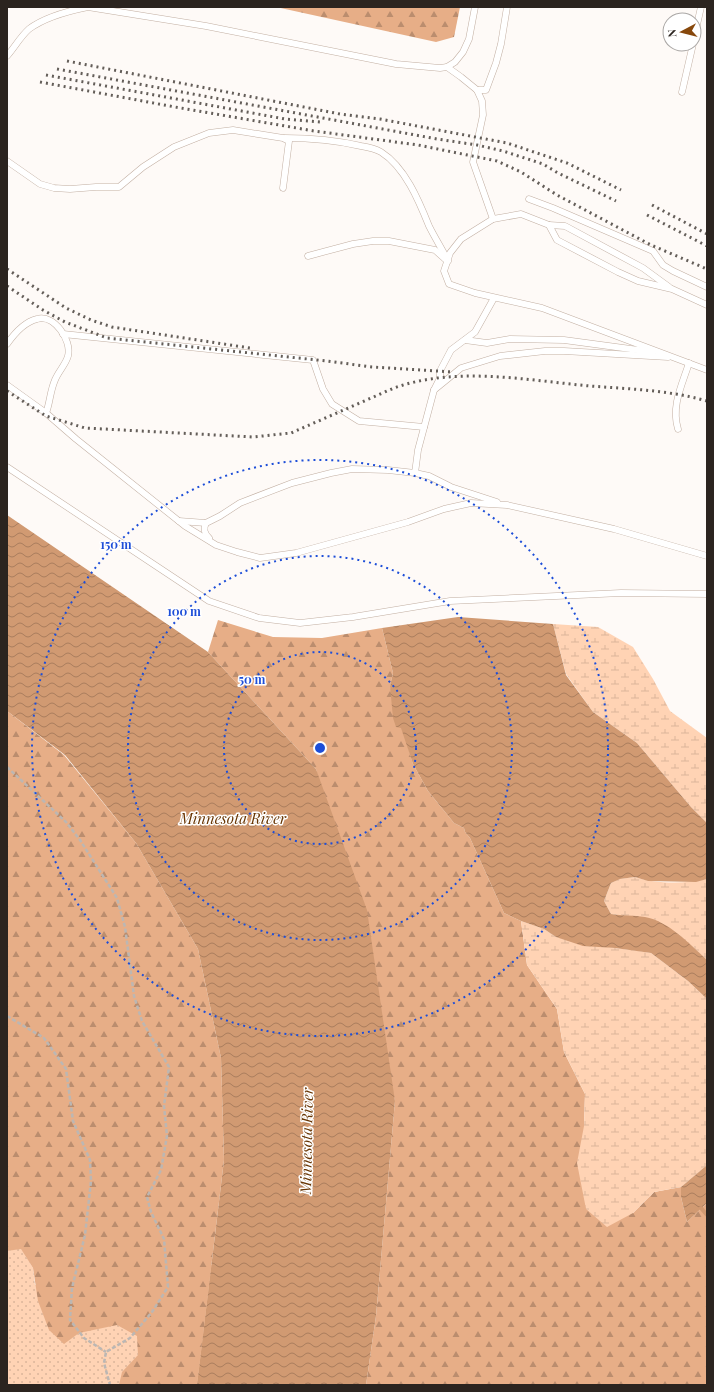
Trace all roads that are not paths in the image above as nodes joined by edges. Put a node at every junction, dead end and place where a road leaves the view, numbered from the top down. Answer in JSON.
{"nodes":[{"id":1,"x":475,"y":7,"type":"edge"},
{"id":2,"x":507,"y":7,"type":"edge"},
{"id":3,"x":691,"y":52,"type":"edge"},
{"id":4,"x":7,"y":56,"type":"edge"},
{"id":5,"x":447,"y":67,"type":"junction"},
{"id":6,"x":477,"y":90,"type":"junction"},
{"id":7,"x":682,"y":92,"type":"dead end"},
{"id":8,"x":283,"y":138,"type":"junction"},
{"id":9,"x":7,"y":162,"type":"edge"},
{"id":10,"x":283,"y":188,"type":"dead end"},
{"id":11,"x":529,"y":199,"type":"dead end"},
{"id":12,"x":493,"y":219,"type":"junction"},
{"id":13,"x":549,"y":225,"type":"junction"},
{"id":14,"x":308,"y":256,"type":"dead end"},
{"id":15,"x":448,"y":261,"type":"junction"},
{"id":16,"x":707,"y":287,"type":"edge"},
{"id":17,"x":672,"y":289,"type":"junction"},
{"id":18,"x":494,"y":298,"type":"junction"},
{"id":19,"x":707,"y":305,"type":"edge"},
{"id":20,"x":63,"y":334,"type":"junction"},
{"id":21,"x":465,"y":340,"type":"junction"},
{"id":22,"x":7,"y":344,"type":"edge"},
{"id":23,"x":664,"y":354,"type":"junction"},
{"id":24,"x":676,"y":358,"type":"junction"},
{"id":25,"x":689,"y":363,"type":"junction"},
{"id":26,"x":707,"y":370,"type":"edge"},
{"id":27,"x":7,"y":385,"type":"edge"},
{"id":28,"x":434,"y":390,"type":"junction"},
{"id":29,"x":46,"y":413,"type":"junction"},
{"id":30,"x":424,"y":427,"type":"junction"},
{"id":31,"x":678,"y":429,"type":"dead end"},
{"id":32,"x":7,"y":467,"type":"edge"},
{"id":33,"x":415,"y":473,"type":"junction"},
{"id":34,"x":507,"y":505,"type":"junction"},
{"id":35,"x":178,"y":521,"type":"junction"},
{"id":36,"x":206,"y":523,"type":"junction"},
{"id":37,"x":216,"y":545,"type":"junction"},
{"id":38,"x":707,"y":556,"type":"edge"},
{"id":39,"x":707,"y":594,"type":"edge"}],
"edges":[{"from":1,"to":5,"type":"lane"},
{"from":2,"to":6,"type":"lane"},
{"from":3,"to":7,"type":"lane"},
{"from":4,"to":5,"type":"lane"},
{"from":5,"to":6,"type":"lane"},
{"from":6,"to":12,"type":"lane"},
{"from":8,"to":9,"type":"lane"},
{"from":8,"to":10,"type":"lane"},
{"from":8,"to":15,"type":"lane"},
{"from":11,"to":16,"type":"lane"},
{"from":12,"to":13,"type":"lane"},
{"from":12,"to":15,"type":"lane"},
{"from":13,"to":17,"type":"lane"},
{"from":13,"to":17,"type":"lane"},
{"from":14,"to":15,"type":"lane"},
{"from":15,"to":18,"type":"lane"},
{"from":17,"to":19,"type":"lane"},
{"from":18,"to":21,"type":"lane"},
{"from":18,"to":23,"type":"lane"},
{"from":20,"to":22,"type":"lane"},
{"from":20,"to":29,"type":"lane"},
{"from":20,"to":30,"type":"lane"},
{"from":21,"to":23,"type":"lane"},
{"from":21,"to":28,"type":"lane"},
{"from":23,"to":24,"type":"lane"},
{"from":24,"to":25,"type":"lane"},
{"from":24,"to":28,"type":"lane"},
{"from":25,"to":26,"type":"lane"},
{"from":25,"to":31,"type":"lane"},
{"from":27,"to":29,"type":"lane"},
{"from":28,"to":30,"type":"lane"},
{"from":29,"to":35,"type":"lane"},
{"from":30,"to":33,"type":"lane"},
{"from":32,"to":39,"type":"lane"},
{"from":33,"to":34,"type":"lane"},
{"from":33,"to":36,"type":"lane"},
{"from":34,"to":37,"type":"lane"},
{"from":34,"to":38,"type":"lane"},
{"from":35,"to":36,"type":"lane"},
{"from":35,"to":37,"type":"lane"},
{"from":36,"to":37,"type":"lane"}]}
